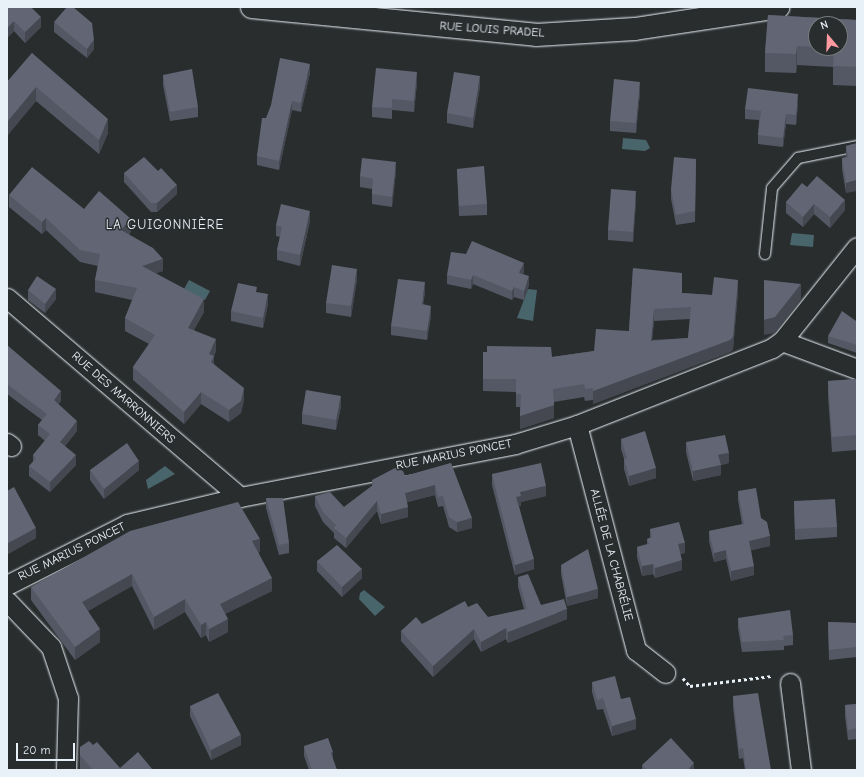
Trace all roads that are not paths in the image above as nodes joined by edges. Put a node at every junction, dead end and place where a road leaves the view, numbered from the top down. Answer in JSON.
{"nodes":[{"id":1,"x":252,"y":7,"type":"edge"},
{"id":2,"x":778,"y":7,"type":"edge"},
{"id":3,"x":698,"y":12,"type":"edge"},
{"id":4,"x":857,"y":146,"type":"edge"},
{"id":5,"x":857,"y":247,"type":"edge"},
{"id":6,"x":765,"y":254,"type":"dead end"},
{"id":7,"x":7,"y":298,"type":"edge"},
{"id":8,"x":782,"y":341,"type":"junction"},
{"id":9,"x":857,"y":369,"type":"edge"},
{"id":10,"x":577,"y":425,"type":"junction"},
{"id":11,"x":240,"y":497,"type":"junction"},
{"id":12,"x":7,"y":584,"type":"edge"},
{"id":13,"x":7,"y":601,"type":"edge"},
{"id":14,"x":665,"y":673,"type":"road end"},
{"id":15,"x":790,"y":683,"type":"road end"},
{"id":16,"x":66,"y":770,"type":"edge"},
{"id":17,"x":801,"y":770,"type":"edge"}],
"edges":[{"from":1,"to":3,"type":"main road","name":"RUE LOUIS PRADEL"},
{"from":2,"to":3,"type":"main road","name":"RUE LOUIS PRADEL"},
{"from":4,"to":6,"type":"lane"},
{"from":5,"to":8,"type":"street","name":"RUE MARIUS PONCET"},
{"from":7,"to":11,"type":"street","name":"RUE DES MARRONNIERS"},
{"from":8,"to":9,"type":"street"},
{"from":8,"to":10,"type":"street","name":"RUE MARIUS PONCET"},
{"from":10,"to":11,"type":"street","name":"RUE MARIUS PONCET"},
{"from":10,"to":14,"type":"street","name":"ALLÉE DE LA CHABRÉLIE"},
{"from":11,"to":12,"type":"street","name":"RUE MARIUS PONCET"},
{"from":13,"to":16,"type":"street"},
{"from":15,"to":17,"type":"street"}]}
